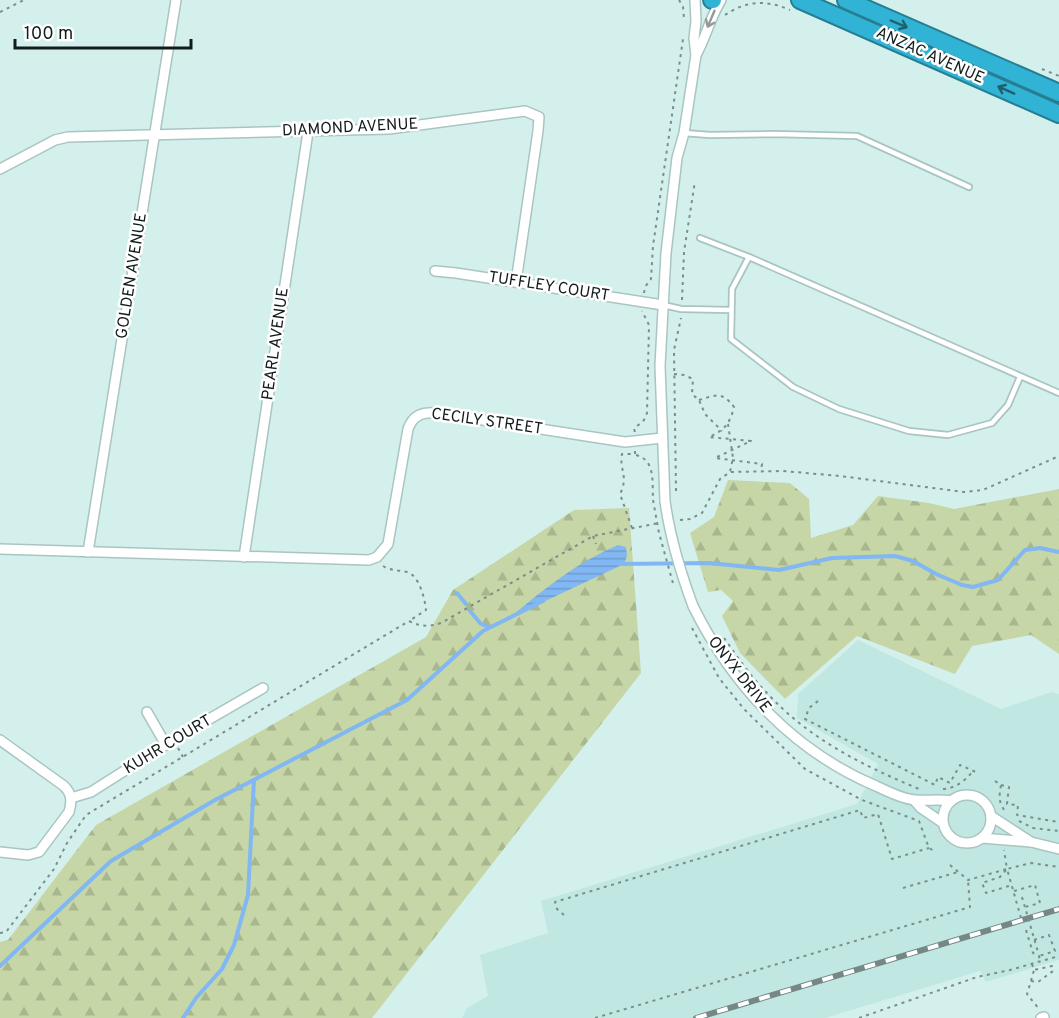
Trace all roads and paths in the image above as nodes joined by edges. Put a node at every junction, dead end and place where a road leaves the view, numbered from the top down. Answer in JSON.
{"nodes":[{"id":1,"x":24,"y":0,"type":"edge"},
{"id":2,"x":176,"y":0,"type":"edge"},
{"id":3,"x":679,"y":0,"type":"edge"},
{"id":4,"x":695,"y":0,"type":"edge"},
{"id":5,"x":721,"y":0,"type":"edge"},
{"id":6,"x":846,"y":0,"type":"edge"},
{"id":7,"x":798,"y":6,"type":"edge"},
{"id":8,"x":0,"y":12,"type":"edge"},
{"id":9,"x":695,"y":28,"type":"junction"},
{"id":10,"x":707,"y":29,"type":"junction"},
{"id":11,"x":696,"y":54,"type":"junction"},
{"id":12,"x":1059,"y":93,"type":"edge"},
{"id":13,"x":1059,"y":114,"type":"edge"},
{"id":14,"x":308,"y":132,"type":"junction"},
{"id":15,"x":684,"y":133,"type":"junction"},
{"id":16,"x":154,"y":135,"type":"junction"},
{"id":17,"x":0,"y":169,"type":"edge"},
{"id":18,"x":695,"y":181,"type":"dead end"},
{"id":19,"x":969,"y":187,"type":"dead end"},
{"id":20,"x":700,"y":238,"type":"dead end"},
{"id":21,"x":749,"y":257,"type":"junction"},
{"id":22,"x":435,"y":271,"type":"dead end"},
{"id":23,"x":516,"y":282,"type":"junction"},
{"id":24,"x":663,"y":305,"type":"junction"},
{"id":25,"x":681,"y":309,"type":"junction"},
{"id":26,"x":731,"y":310,"type":"junction"},
{"id":27,"x":674,"y":374,"type":"junction"},
{"id":28,"x":1020,"y":376,"type":"junction"},
{"id":29,"x":1059,"y":393,"type":"edge"},
{"id":30,"x":699,"y":400,"type":"junction"},
{"id":31,"x":728,"y":424,"type":"junction"},
{"id":32,"x":722,"y":431,"type":"junction"},
{"id":33,"x":662,"y":438,"type":"junction"},
{"id":34,"x":729,"y":438,"type":"junction"},
{"id":35,"x":635,"y":442,"type":"junction"},
{"id":36,"x":732,"y":450,"type":"junction"},
{"id":37,"x":635,"y":454,"type":"junction"},
{"id":38,"x":1059,"y":456,"type":"edge"},
{"id":39,"x":732,"y":462,"type":"junction"},
{"id":40,"x":761,"y":471,"type":"junction"},
{"id":41,"x":730,"y":472,"type":"junction"},
{"id":42,"x":676,"y":498,"type":"dead end"},
{"id":43,"x":653,"y":500,"type":"dead end"},
{"id":44,"x":679,"y":519,"type":"dead end"},
{"id":45,"x":690,"y":519,"type":"dead end"},
{"id":46,"x":680,"y":529,"type":"dead end"},
{"id":47,"x":592,"y":536,"type":"junction"},
{"id":48,"x":596,"y":544,"type":"dead end"},
{"id":49,"x":0,"y":549,"type":"edge"},
{"id":50,"x":88,"y":552,"type":"junction"},
{"id":51,"x":244,"y":557,"type":"junction"},
{"id":52,"x":376,"y":557,"type":"junction"},
{"id":53,"x":410,"y":621,"type":"junction"},
{"id":54,"x":718,"y":630,"type":"dead end"},
{"id":55,"x":262,"y":688,"type":"dead end"},
{"id":56,"x":819,"y":701,"type":"dead end"},
{"id":57,"x":147,"y":712,"type":"dead end"},
{"id":58,"x":0,"y":740,"type":"edge"},
{"id":59,"x":166,"y":745,"type":"junction"},
{"id":60,"x":973,"y":771,"type":"junction"},
{"id":61,"x":978,"y":774,"type":"dead end"},
{"id":62,"x":995,"y":782,"type":"dead end"},
{"id":63,"x":1001,"y":784,"type":"junction"},
{"id":64,"x":931,"y":789,"type":"dead end"},
{"id":65,"x":922,"y":790,"type":"dead end"},
{"id":66,"x":71,"y":798,"type":"junction"},
{"id":67,"x":914,"y":800,"type":"junction"},
{"id":68,"x":951,"y":801,"type":"junction"},
{"id":69,"x":991,"y":816,"type":"junction"},
{"id":70,"x":919,"y":821,"type":"dead end"},
{"id":71,"x":1059,"y":822,"type":"edge"},
{"id":72,"x":943,"y":823,"type":"junction"},
{"id":73,"x":1059,"y":831,"type":"edge"},
{"id":74,"x":982,"y":838,"type":"junction"},
{"id":75,"x":1031,"y":842,"type":"junction"},
{"id":76,"x":1004,"y":844,"type":"dead end"},
{"id":77,"x":929,"y":848,"type":"junction"},
{"id":78,"x":1059,"y":849,"type":"edge"},
{"id":79,"x":934,"y":851,"type":"dead end"},
{"id":80,"x":0,"y":852,"type":"edge"},
{"id":81,"x":950,"y":865,"type":"dead end"},
{"id":82,"x":1059,"y":867,"type":"edge"},
{"id":83,"x":1007,"y":869,"type":"junction"},
{"id":84,"x":958,"y":872,"type":"junction"},
{"id":85,"x":968,"y":880,"type":"junction"},
{"id":86,"x":1012,"y":885,"type":"junction"},
{"id":87,"x":903,"y":888,"type":"dead end"},
{"id":88,"x":1014,"y":891,"type":"junction"},
{"id":89,"x":1022,"y":897,"type":"dead end"},
{"id":90,"x":1024,"y":907,"type":"junction"},
{"id":91,"x":564,"y":915,"type":"dead end"},
{"id":92,"x":1021,"y":918,"type":"dead end"},
{"id":93,"x":1026,"y":930,"type":"dead end"},
{"id":94,"x":0,"y":933,"type":"edge"},
{"id":95,"x":1034,"y":940,"type":"junction"},
{"id":96,"x":1038,"y":952,"type":"dead end"},
{"id":97,"x":1039,"y":956,"type":"junction"},
{"id":98,"x":1059,"y":956,"type":"edge"},
{"id":99,"x":1040,"y":962,"type":"junction"},
{"id":100,"x":1032,"y":964,"type":"junction"},
{"id":101,"x":1034,"y":970,"type":"junction"},
{"id":102,"x":1031,"y":981,"type":"junction"},
{"id":103,"x":1043,"y":1017,"type":"edge"},
{"id":104,"x":595,"y":1018,"type":"edge"},
{"id":105,"x":859,"y":1018,"type":"edge"}],
"edges":[{"from":1,"to":8,"type":"path"},
{"from":2,"to":16,"type":"street","name":"GOLDEN AVENUE"},
{"from":3,"to":9,"type":"path"},
{"from":4,"to":9,"type":"street"},
{"from":5,"to":10,"type":"street","one_way":true},
{"from":6,"to":12,"type":"highway","name":"ANZAC AVENUE","one_way":true},
{"from":7,"to":10,"type":"path"},
{"from":13,"to":7,"type":"highway","name":"ANZAC AVENUE","one_way":true},
{"from":9,"to":11,"type":"street"},
{"from":10,"to":11,"type":"street"},
{"from":11,"to":15,"type":"street"},
{"from":14,"to":16,"type":"street","name":"DIAMOND AVENUE"},
{"from":14,"to":23,"type":"street","name":"DIAMOND AVENUE"},
{"from":14,"to":51,"type":"street","name":"PEARL AVENUE"},
{"from":15,"to":19,"type":"lane"},
{"from":15,"to":24,"type":"street"},
{"from":16,"to":17,"type":"street","name":"DIAMOND AVENUE"},
{"from":16,"to":50,"type":"street","name":"GOLDEN AVENUE"},
{"from":18,"to":25,"type":"path"},
{"from":20,"to":21,"type":"lane"},
{"from":21,"to":26,"type":"lane"},
{"from":21,"to":28,"type":"lane"},
{"from":22,"to":23,"type":"street","name":"TUFFLEY COURT"},
{"from":23,"to":24,"type":"street","name":"TUFFLEY COURT"},
{"from":24,"to":25,"type":"lane"},
{"from":24,"to":33,"type":"street"},
{"from":25,"to":26,"type":"lane"},
{"from":25,"to":27,"type":"path"},
{"from":26,"to":28,"type":"lane"},
{"from":27,"to":30,"type":"path"},
{"from":27,"to":42,"type":"path"},
{"from":28,"to":29,"type":"lane"},
{"from":30,"to":31,"type":"path"},
{"from":30,"to":32,"type":"path"},
{"from":31,"to":32,"type":"path"},
{"from":31,"to":34,"type":"path"},
{"from":32,"to":34,"type":"path"},
{"from":33,"to":35,"type":"street","name":"CECILY STREET"},
{"from":33,"to":67,"type":"street","name":"ONYX DRIVE","bridge":true},
{"from":34,"to":36,"type":"path"},
{"from":34,"to":36,"type":"path"},
{"from":35,"to":37,"type":"path"},
{"from":35,"to":52,"type":"street","name":"CECILY STREET"},
{"from":36,"to":39,"type":"path"},
{"from":36,"to":39,"type":"path"},
{"from":37,"to":43,"type":"path"},
{"from":37,"to":47,"type":"path"},
{"from":38,"to":40,"type":"path"},
{"from":39,"to":40,"type":"path"},
{"from":39,"to":41,"type":"path"},
{"from":40,"to":41,"type":"path"},
{"from":41,"to":45,"type":"path"},
{"from":44,"to":46,"type":"path"},
{"from":47,"to":48,"type":"path"},
{"from":47,"to":53,"type":"path"},
{"from":49,"to":50,"type":"street"},
{"from":50,"to":51,"type":"street"},
{"from":51,"to":52,"type":"street"},
{"from":52,"to":53,"type":"path"},
{"from":53,"to":94,"type":"path"},
{"from":54,"to":65,"type":"path"},
{"from":55,"to":59,"type":"street","name":"KUHR COURT"},
{"from":56,"to":60,"type":"path"},
{"from":57,"to":59,"type":"street"},
{"from":58,"to":66,"type":"street"},
{"from":59,"to":66,"type":"street","name":"KUHR COURT"},
{"from":60,"to":61,"type":"path"},
{"from":60,"to":64,"type":"path"},
{"from":62,"to":63,"type":"path"},
{"from":63,"to":71,"type":"path"},
{"from":63,"to":73,"type":"path"},
{"from":66,"to":80,"type":"street"},
{"from":67,"to":68,"type":"street","name":"ONYX DRIVE"},
{"from":67,"to":72,"type":"street","name":"ONYX DRIVE"},
{"from":68,"to":69,"type":"street"},
{"from":68,"to":72,"type":"street"},
{"from":69,"to":74,"type":"street"},
{"from":69,"to":75,"type":"street"},
{"from":70,"to":77,"type":"path"},
{"from":72,"to":74,"type":"street"},
{"from":74,"to":75,"type":"street"},
{"from":75,"to":78,"type":"street"},
{"from":76,"to":83,"type":"path"},
{"from":77,"to":79,"type":"path"},
{"from":77,"to":91,"type":"path"},
{"from":81,"to":84,"type":"path"},
{"from":82,"to":83,"type":"path"},
{"from":83,"to":85,"type":"path"},
{"from":83,"to":86,"type":"path"},
{"from":83,"to":86,"type":"path"},
{"from":84,"to":85,"type":"path"},
{"from":84,"to":87,"type":"path"},
{"from":85,"to":104,"type":"path"},
{"from":86,"to":88,"type":"path"},
{"from":88,"to":90,"type":"path"},
{"from":88,"to":92,"type":"path"},
{"from":89,"to":90,"type":"path","bridge":true},
{"from":90,"to":95,"type":"path","bridge":true},
{"from":93,"to":97,"type":"path"},
{"from":95,"to":96,"type":"path","bridge":true},
{"from":95,"to":97,"type":"path"},
{"from":97,"to":99,"type":"path"},
{"from":98,"to":99,"type":"path"},
{"from":99,"to":100,"type":"path"},
{"from":100,"to":101,"type":"path"},
{"from":100,"to":105,"type":"path"},
{"from":101,"to":102,"type":"path"},
{"from":101,"to":102,"type":"path"},
{"from":102,"to":103,"type":"path"}]}
